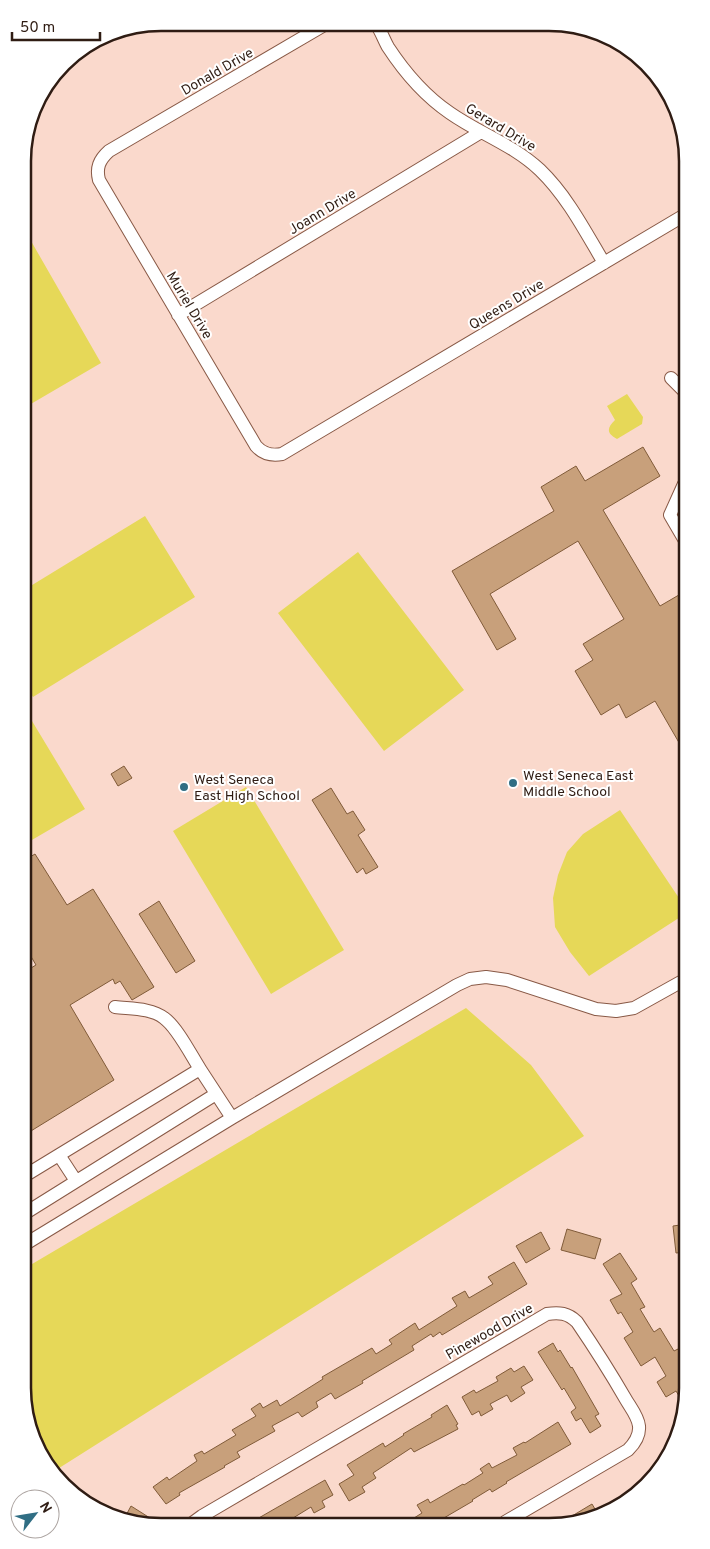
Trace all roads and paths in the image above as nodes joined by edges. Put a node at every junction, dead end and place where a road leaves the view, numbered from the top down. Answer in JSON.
{"nodes":[{"id":1,"x":314,"y":31,"type":"edge"},
{"id":2,"x":380,"y":31,"type":"edge"},
{"id":3,"x":170,"y":116,"type":"joint"},
{"id":4,"x":482,"y":132,"type":"junction"},
{"id":5,"x":679,"y":218,"type":"edge"},
{"id":6,"x":604,"y":263,"type":"junction"},
{"id":7,"x":178,"y":315,"type":"junction"},
{"id":8,"x":671,"y":378,"type":"dead end"},
{"id":9,"x":679,"y":386,"type":"edge"},
{"id":10,"x":345,"y":417,"type":"joint"},
{"id":11,"x":679,"y":496,"type":"edge"},
{"id":12,"x":679,"y":530,"type":"edge"},
{"id":13,"x":678,"y":984,"type":"edge"},
{"id":14,"x":115,"y":1007,"type":"dead end"},
{"id":15,"x":200,"y":1069,"type":"junction"},
{"id":16,"x":216,"y":1094,"type":"junction"},
{"id":17,"x":232,"y":1118,"type":"junction"},
{"id":18,"x":59,"y":1155,"type":"junction"},
{"id":19,"x":31,"y":1172,"type":"edge"},
{"id":20,"x":76,"y":1182,"type":"junction"},
{"id":21,"x":31,"y":1209,"type":"edge"},
{"id":22,"x":31,"y":1240,"type":"edge"},
{"id":23,"x":199,"y":1518,"type":"edge"},
{"id":24,"x":511,"y":1518,"type":"edge"}],
"edges":[{"from":1,"to":3,"type":"street","name":"Donald Drive"},
{"from":2,"to":4,"type":"street","name":"Gerard Drive"},
{"from":3,"to":7,"type":"street","name":"Muriel Drive"},
{"from":4,"to":6,"type":"street","name":"Gerard Drive"},
{"from":4,"to":7,"type":"street","name":"Joann Drive"},
{"from":5,"to":6,"type":"street","name":"Queens Drive"},
{"from":6,"to":10,"type":"street","name":"Queens Drive"},
{"from":7,"to":10,"type":"street","name":"Muriel Drive"},
{"from":8,"to":9,"type":"street"},
{"from":11,"to":12,"type":"street"},
{"from":13,"to":17,"type":"street"},
{"from":14,"to":15,"type":"street"},
{"from":15,"to":16,"type":"street"},
{"from":15,"to":18,"type":"street"},
{"from":16,"to":17,"type":"street"},
{"from":16,"to":20,"type":"street"},
{"from":17,"to":22,"type":"street"},
{"from":18,"to":19,"type":"street"},
{"from":18,"to":20,"type":"street"},
{"from":20,"to":21,"type":"street"},
{"from":23,"to":24,"type":"street","name":"Pinewood Drive"}]}
